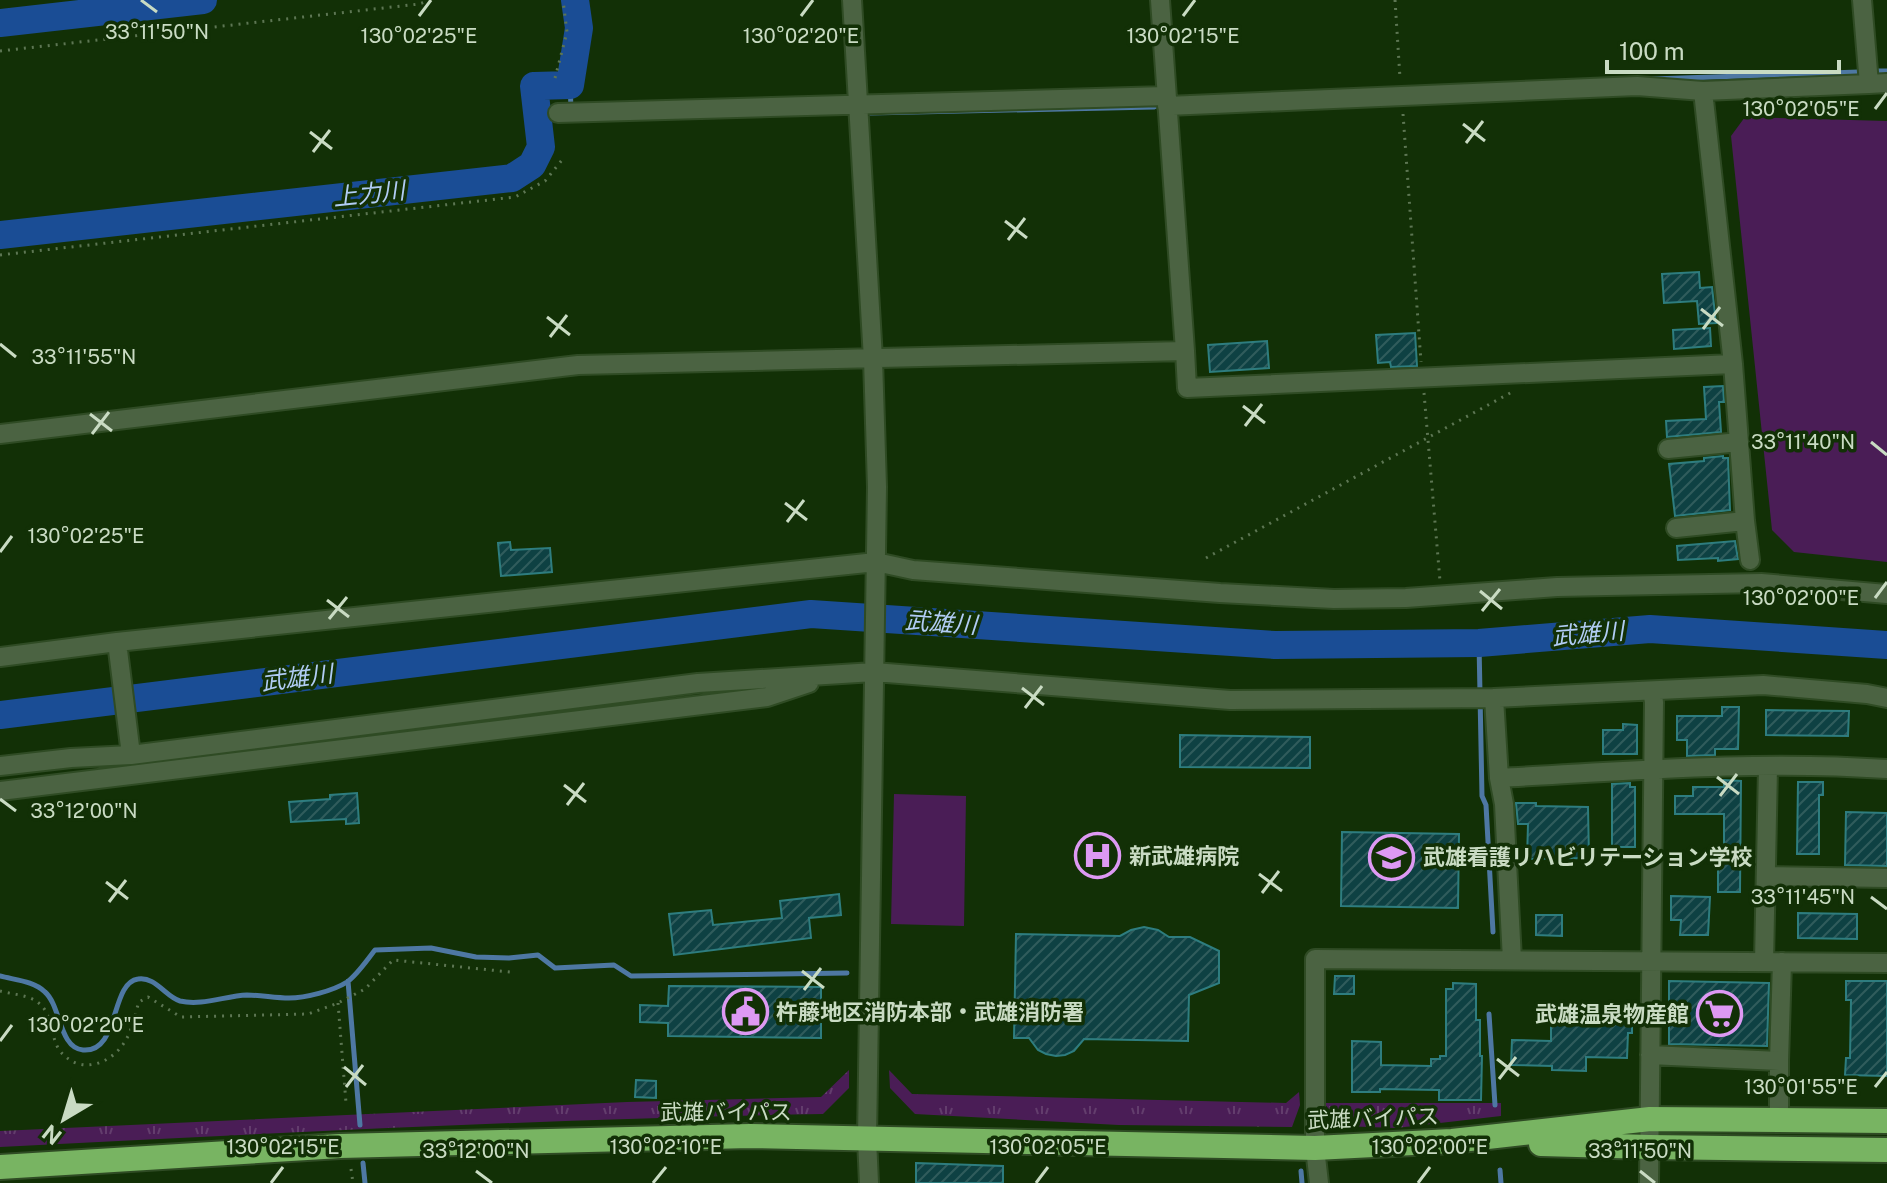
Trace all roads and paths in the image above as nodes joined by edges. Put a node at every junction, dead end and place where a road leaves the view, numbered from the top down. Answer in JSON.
{"nodes":[{"id":1,"x":431,"y":0,"type":"edge"},
{"id":2,"x":563,"y":0,"type":"edge"},
{"id":3,"x":852,"y":0,"type":"edge"},
{"id":4,"x":1160,"y":0,"type":"edge"},
{"id":5,"x":1395,"y":0,"type":"edge"},
{"id":6,"x":1862,"y":0,"type":"edge"},
{"id":7,"x":0,"y":51,"type":"edge"},
{"id":8,"x":555,"y":78,"type":"dead end"},
{"id":9,"x":1878,"y":83,"type":"edge"},
{"id":10,"x":1401,"y":90,"type":"junction"},
{"id":11,"x":1703,"y":91,"type":"junction"},
{"id":12,"x":1166,"y":101,"type":"junction"},
{"id":13,"x":858,"y":103,"type":"junction"},
{"id":14,"x":558,"y":113,"type":"dead end"},
{"id":15,"x":562,"y":160,"type":"dead end"},
{"id":16,"x":0,"y":255,"type":"edge"},
{"id":17,"x":1185,"y":351,"type":"junction"},
{"id":18,"x":873,"y":359,"type":"junction"},
{"id":19,"x":1733,"y":364,"type":"junction"},
{"id":20,"x":1422,"y":378,"type":"junction"},
{"id":21,"x":1521,"y":387,"type":"dead end"},
{"id":22,"x":0,"y":434,"type":"edge"},
{"id":23,"x":1428,"y":438,"type":"junction"},
{"id":24,"x":1739,"y":442,"type":"junction"},
{"id":25,"x":1668,"y":449,"type":"dead end"},
{"id":26,"x":1745,"y":521,"type":"junction"},
{"id":27,"x":1676,"y":528,"type":"dead end"},
{"id":28,"x":1206,"y":558,"type":"dead end"},
{"id":29,"x":1750,"y":560,"type":"dead end"},
{"id":30,"x":876,"y":564,"type":"junction"},
{"id":31,"x":1440,"y":581,"type":"dead end"},
{"id":32,"x":1887,"y":594,"type":"edge"},
{"id":33,"x":117,"y":642,"type":"junction"},
{"id":34,"x":0,"y":657,"type":"edge"},
{"id":35,"x":874,"y":670,"type":"junction"},
{"id":36,"x":836,"y":674,"type":"junction"},
{"id":37,"x":1652,"y":691,"type":"junction"},
{"id":38,"x":1494,"y":698,"type":"junction"},
{"id":39,"x":1887,"y":698,"type":"edge"},
{"id":40,"x":131,"y":755,"type":"junction"},
{"id":41,"x":0,"y":766,"type":"edge"},
{"id":42,"x":1768,"y":767,"type":"junction"},
{"id":43,"x":1653,"y":769,"type":"junction"},
{"id":44,"x":1887,"y":769,"type":"edge"},
{"id":45,"x":1499,"y":778,"type":"junction"},
{"id":46,"x":0,"y":791,"type":"edge"},
{"id":47,"x":1766,"y":876,"type":"junction"},
{"id":48,"x":1887,"y":878,"type":"edge"},
{"id":49,"x":1512,"y":960,"type":"junction"},
{"id":50,"x":1650,"y":962,"type":"junction"},
{"id":51,"x":1773,"y":962,"type":"junction"},
{"id":52,"x":1887,"y":963,"type":"edge"},
{"id":53,"x":510,"y":972,"type":"dead end"},
{"id":54,"x":0,"y":991,"type":"edge"},
{"id":55,"x":338,"y":1003,"type":"junction"},
{"id":56,"x":1650,"y":1055,"type":"junction"},
{"id":57,"x":1779,"y":1061,"type":"junction"},
{"id":58,"x":346,"y":1103,"type":"dead end"},
{"id":59,"x":1650,"y":1119,"type":"junction"},
{"id":60,"x":1779,"y":1120,"type":"junction"},
{"id":61,"x":1887,"y":1121,"type":"edge"},
{"id":62,"x":867,"y":1139,"type":"junction"},
{"id":63,"x":1452,"y":1141,"type":"junction"},
{"id":64,"x":1649,"y":1147,"type":"junction"},
{"id":65,"x":1315,"y":1148,"type":"junction"},
{"id":66,"x":1887,"y":1150,"type":"edge"},
{"id":67,"x":0,"y":1167,"type":"edge"},
{"id":68,"x":351,"y":1169,"type":"dead end"},
{"id":69,"x":353,"y":1183,"type":"edge"},
{"id":70,"x":869,"y":1183,"type":"edge"},
{"id":71,"x":1319,"y":1183,"type":"edge"},
{"id":72,"x":1649,"y":1183,"type":"edge"}],
"edges":[{"from":1,"to":7,"type":"path"},
{"from":2,"to":8,"type":"path"},
{"from":3,"to":13,"type":"street"},
{"from":4,"to":12,"type":"street"},
{"from":5,"to":10,"type":"path"},
{"from":6,"to":9,"type":"street"},
{"from":9,"to":11,"type":"street"},
{"from":10,"to":11,"type":"street"},
{"from":10,"to":12,"type":"street"},
{"from":10,"to":20,"type":"path"},
{"from":11,"to":19,"type":"street"},
{"from":12,"to":13,"type":"street"},
{"from":12,"to":17,"type":"street"},
{"from":13,"to":14,"type":"street"},
{"from":13,"to":18,"type":"street"},
{"from":15,"to":16,"type":"path"},
{"from":17,"to":18,"type":"street"},
{"from":17,"to":20,"type":"street"},
{"from":18,"to":22,"type":"street"},
{"from":18,"to":30,"type":"street"},
{"from":19,"to":20,"type":"street"},
{"from":19,"to":24,"type":"street"},
{"from":20,"to":23,"type":"path"},
{"from":21,"to":23,"type":"path"},
{"from":23,"to":28,"type":"path"},
{"from":23,"to":31,"type":"path"},
{"from":24,"to":25,"type":"street"},
{"from":24,"to":26,"type":"street"},
{"from":26,"to":27,"type":"street"},
{"from":26,"to":29,"type":"street"},
{"from":30,"to":32,"type":"street"},
{"from":30,"to":33,"type":"street"},
{"from":30,"to":35,"type":"street"},
{"from":33,"to":34,"type":"street"},
{"from":33,"to":40,"type":"street"},
{"from":35,"to":36,"type":"street"},
{"from":35,"to":38,"type":"street"},
{"from":35,"to":62,"type":"street"},
{"from":36,"to":40,"type":"street"},
{"from":36,"to":46,"type":"street"},
{"from":37,"to":38,"type":"street"},
{"from":37,"to":39,"type":"street"},
{"from":37,"to":43,"type":"street"},
{"from":38,"to":45,"type":"street"},
{"from":40,"to":41,"type":"street"},
{"from":42,"to":43,"type":"street"},
{"from":42,"to":44,"type":"street"},
{"from":42,"to":47,"type":"street"},
{"from":43,"to":45,"type":"street"},
{"from":43,"to":50,"type":"street"},
{"from":45,"to":49,"type":"street"},
{"from":47,"to":48,"type":"street"},
{"from":47,"to":51,"type":"street"},
{"from":49,"to":50,"type":"street"},
{"from":49,"to":65,"type":"street"},
{"from":50,"to":51,"type":"street"},
{"from":50,"to":56,"type":"street"},
{"from":51,"to":52,"type":"street"},
{"from":51,"to":57,"type":"street"},
{"from":53,"to":55,"type":"path"},
{"from":54,"to":55,"type":"path"},
{"from":55,"to":58,"type":"path"},
{"from":56,"to":57,"type":"street"},
{"from":56,"to":59,"type":"street"},
{"from":57,"to":60,"type":"street"},
{"from":59,"to":60,"type":"highway","name":"武雄バイパス"},
{"from":59,"to":63,"type":"highway","name":"武雄バイパス"},
{"from":59,"to":64,"type":"street"},
{"from":60,"to":61,"type":"highway","name":"武雄バイパス"},
{"from":62,"to":65,"type":"highway","name":"武雄バイパス"},
{"from":62,"to":67,"type":"highway","name":"武雄バイパス"},
{"from":62,"to":70,"type":"street"},
{"from":63,"to":64,"type":"highway","name":"武雄バイパス"},
{"from":63,"to":65,"type":"highway","name":"武雄バイパス"},
{"from":64,"to":66,"type":"highway","name":"武雄バイパス"},
{"from":64,"to":72,"type":"street"},
{"from":65,"to":71,"type":"street"},
{"from":68,"to":69,"type":"path"}]}
